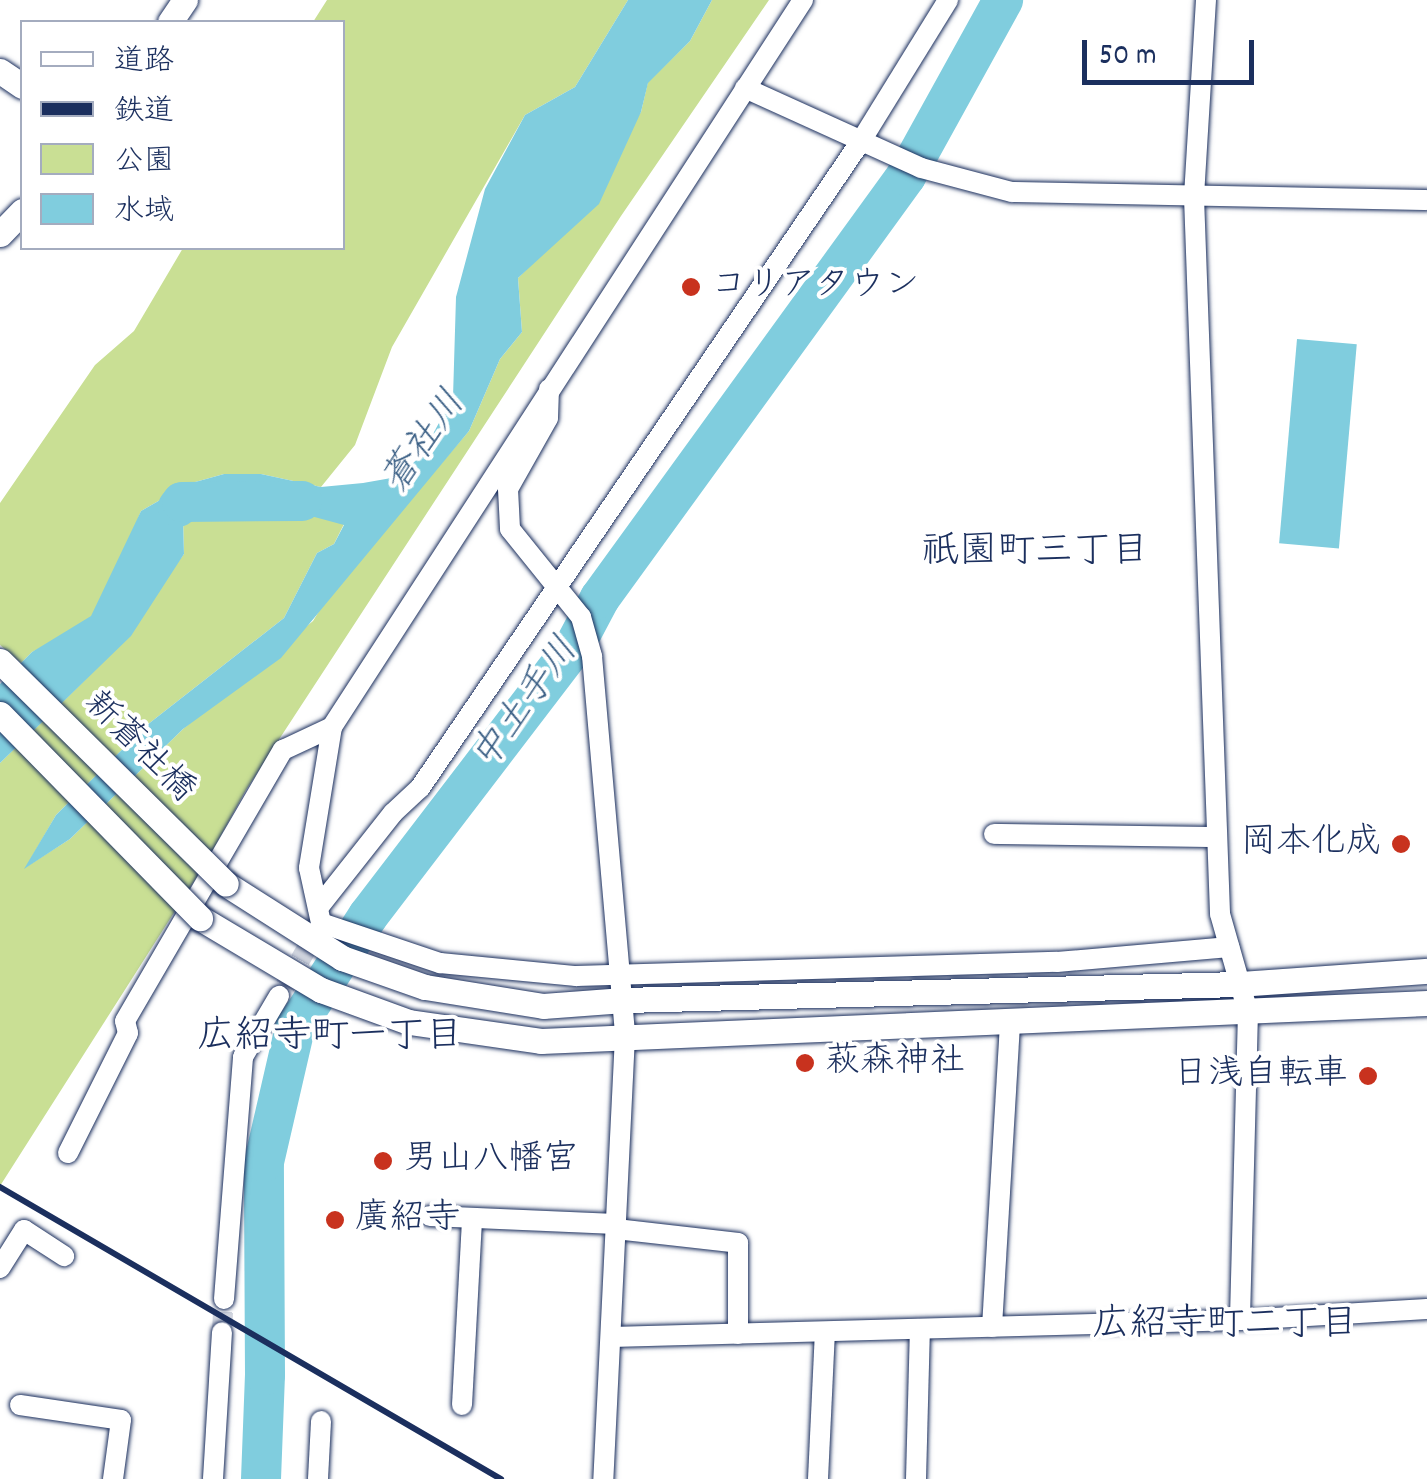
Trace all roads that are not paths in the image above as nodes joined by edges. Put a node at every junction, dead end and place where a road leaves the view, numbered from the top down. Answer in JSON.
{"nodes":[{"id":1,"x":803,"y":0,"type":"edge"},
{"id":2,"x":948,"y":0,"type":"edge"},
{"id":3,"x":1206,"y":0,"type":"edge"},
{"id":4,"x":745,"y":88,"type":"junction"},
{"id":5,"x":862,"y":141,"type":"junction"},
{"id":6,"x":1194,"y":197,"type":"junction"},
{"id":7,"x":1427,"y":200,"type":"edge"},
{"id":8,"x":20,"y":213,"type":"edge"},
{"id":9,"x":0,"y":234,"type":"edge"},
{"id":10,"x":549,"y":387,"type":"junction"},
{"id":11,"x":560,"y":587,"type":"junction"},
{"id":12,"x":0,"y":661,"type":"edge"},
{"id":13,"x":0,"y":714,"type":"edge"},
{"id":14,"x":332,"y":728,"type":"junction"},
{"id":15,"x":994,"y":834,"type":"dead end"},
{"id":16,"x":1217,"y":837,"type":"junction"},
{"id":17,"x":321,"y":916,"type":"junction"},
{"id":18,"x":1229,"y":947,"type":"junction"},
{"id":19,"x":1427,"y":971,"type":"edge"},
{"id":20,"x":1239,"y":984,"type":"junction"},
{"id":21,"x":622,"y":987,"type":"junction"},
{"id":22,"x":279,"y":996,"type":"tunnel mouth"},
{"id":23,"x":1427,"y":1002,"type":"edge"},
{"id":24,"x":1248,"y":1012,"type":"junction"},
{"id":25,"x":1010,"y":1021,"type":"junction"},
{"id":26,"x":625,"y":1036,"type":"junction"},
{"id":27,"x":68,"y":1153,"type":"dead end"},
{"id":28,"x":430,"y":1216,"type":"dead end"},
{"id":29,"x":472,"y":1218,"type":"junction"},
{"id":30,"x":616,"y":1227,"type":"junction"},
{"id":31,"x":64,"y":1256,"type":"dead end"},
{"id":32,"x":0,"y":1268,"type":"edge"},
{"id":33,"x":224,"y":1299,"type":"tunnel mouth"},
{"id":34,"x":1427,"y":1309,"type":"edge"},
{"id":35,"x":1240,"y":1320,"type":"junction"},
{"id":36,"x":992,"y":1327,"type":"junction"},
{"id":37,"x":920,"y":1329,"type":"junction"},
{"id":38,"x":222,"y":1332,"type":"tunnel mouth"},
{"id":39,"x":825,"y":1332,"type":"junction"},
{"id":40,"x":738,"y":1334,"type":"junction"},
{"id":41,"x":611,"y":1337,"type":"junction"},
{"id":42,"x":462,"y":1405,"type":"dead end"},
{"id":43,"x":20,"y":1406,"type":"dead end"},
{"id":44,"x":320,"y":1422,"type":"dead end"},
{"id":45,"x":113,"y":1479,"type":"edge"},
{"id":46,"x":213,"y":1479,"type":"edge"},
{"id":47,"x":318,"y":1479,"type":"edge"},
{"id":48,"x":604,"y":1479,"type":"edge"},
{"id":49,"x":818,"y":1479,"type":"edge"},
{"id":50,"x":916,"y":1479,"type":"edge"}],
"edges":[{"from":1,"to":4,"type":"street"},
{"from":2,"to":5,"type":"street"},
{"from":3,"to":6,"type":"street"},
{"from":4,"to":5,"type":"street"},
{"from":4,"to":10,"type":"street"},
{"from":5,"to":6,"type":"street"},
{"from":5,"to":11,"type":"street"},
{"from":6,"to":7,"type":"street"},
{"from":6,"to":16,"type":"street"},
{"from":8,"to":9,"type":"street"},
{"from":10,"to":11,"type":"street"},
{"from":10,"to":14,"type":"street"},
{"from":11,"to":17,"type":"street"},
{"from":11,"to":21,"type":"street"},
{"from":12,"to":21,"type":"street","name":"新蒼社橋","bridge":true},
{"from":13,"to":26,"type":"street","bridge":true},
{"from":14,"to":17,"type":"street"},
{"from":14,"to":27,"type":"street"},
{"from":15,"to":16,"type":"street"},
{"from":16,"to":18,"type":"street"},
{"from":17,"to":21,"type":"street"},
{"from":18,"to":20,"type":"street"},
{"from":18,"to":21,"type":"street"},
{"from":19,"to":20,"type":"street","name":"新蒼社橋"},
{"from":20,"to":21,"type":"street","name":"新蒼社橋"},
{"from":20,"to":24,"type":"street"},
{"from":21,"to":26,"type":"street"},
{"from":22,"to":33,"type":"street"},
{"from":23,"to":24,"type":"street"},
{"from":24,"to":25,"type":"street"},
{"from":24,"to":35,"type":"street"},
{"from":25,"to":26,"type":"street"},
{"from":25,"to":36,"type":"street"},
{"from":26,"to":30,"type":"street"},
{"from":28,"to":29,"type":"street"},
{"from":29,"to":30,"type":"street"},
{"from":29,"to":42,"type":"street"},
{"from":30,"to":40,"type":"street"},
{"from":30,"to":41,"type":"street"},
{"from":31,"to":32,"type":"street"},
{"from":34,"to":35,"type":"street"},
{"from":35,"to":36,"type":"street"},
{"from":36,"to":37,"type":"street"},
{"from":37,"to":39,"type":"street"},
{"from":37,"to":50,"type":"street"},
{"from":38,"to":46,"type":"street"},
{"from":39,"to":40,"type":"street"},
{"from":39,"to":49,"type":"street"},
{"from":40,"to":41,"type":"street"},
{"from":41,"to":48,"type":"street"},
{"from":43,"to":45,"type":"street"},
{"from":44,"to":47,"type":"street"}]}
